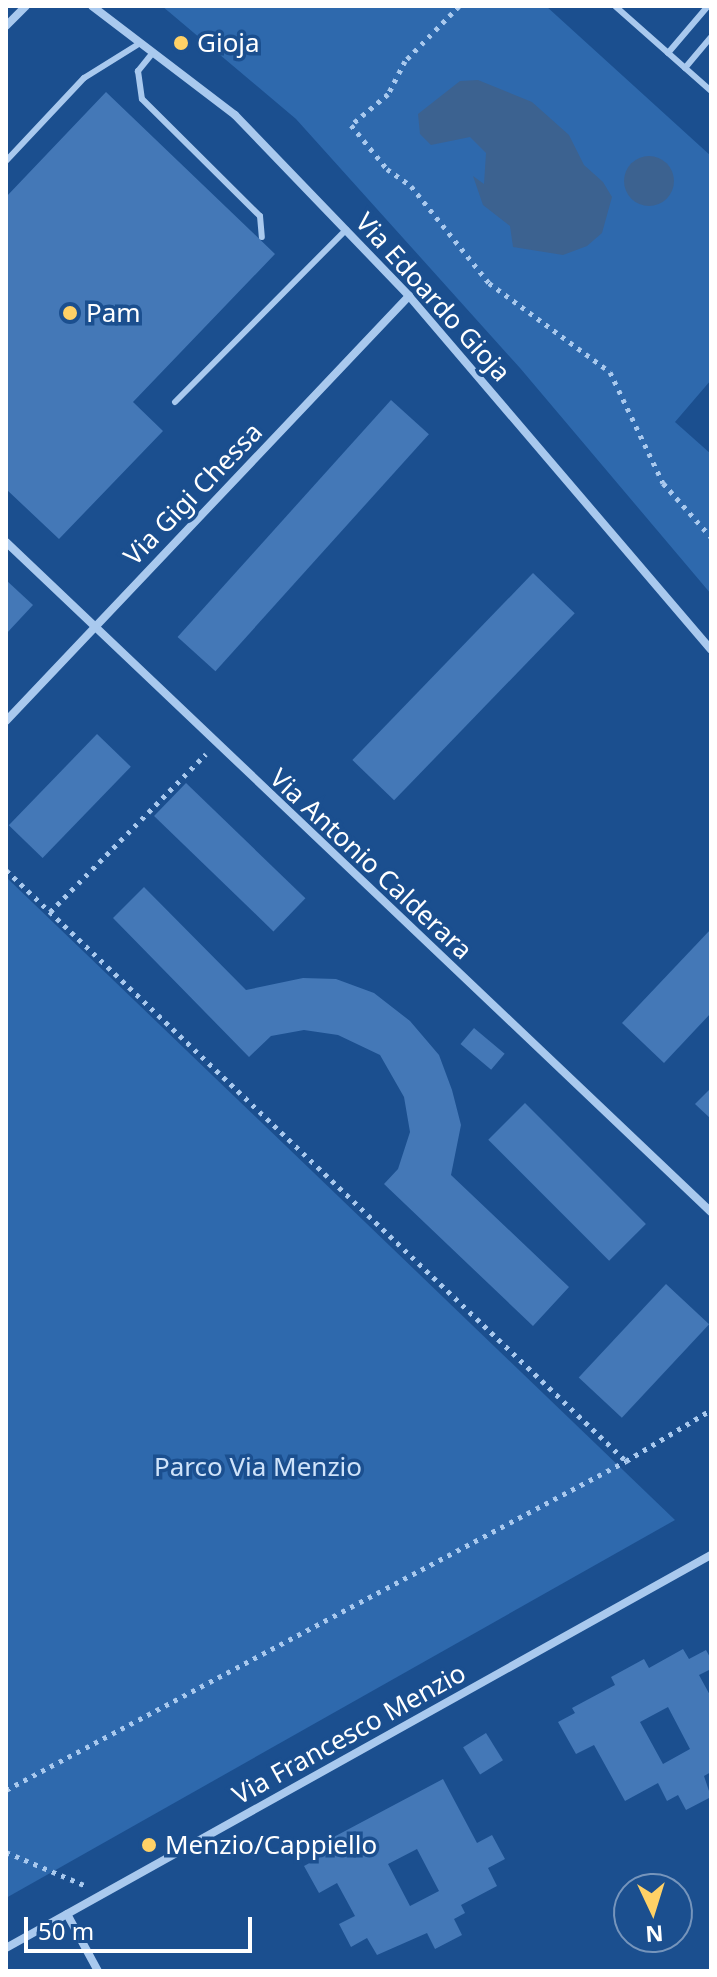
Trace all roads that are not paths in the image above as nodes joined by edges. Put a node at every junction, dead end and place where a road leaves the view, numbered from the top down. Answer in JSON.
{"nodes":[{"id":1,"x":26,"y":6,"type":"edge"},
{"id":2,"x":92,"y":6,"type":"edge"},
{"id":3,"x":615,"y":6,"type":"edge"},
{"id":4,"x":708,"y":6,"type":"edge"},
{"id":5,"x":6,"y":26,"type":"edge"},
{"id":6,"x":711,"y":37,"type":"edge"},
{"id":7,"x":137,"y":45,"type":"junction"},
{"id":8,"x":668,"y":53,"type":"junction"},
{"id":9,"x":151,"y":55,"type":"junction"},
{"id":10,"x":685,"y":68,"type":"junction"},
{"id":11,"x":711,"y":91,"type":"edge"},
{"id":12,"x":6,"y":161,"type":"edge"},
{"id":13,"x":346,"y":230,"type":"junction"},
{"id":14,"x":262,"y":237,"type":"dead end"},
{"id":15,"x":409,"y":296,"type":"junction"},
{"id":16,"x":175,"y":402,"type":"dead end"},
{"id":17,"x":6,"y":542,"type":"edge"},
{"id":18,"x":94,"y":626,"type":"junction"},
{"id":19,"x":711,"y":649,"type":"edge"},
{"id":20,"x":6,"y":721,"type":"edge"},
{"id":21,"x":711,"y":1212,"type":"edge"},
{"id":22,"x":711,"y":1555,"type":"edge"},
{"id":23,"x":67,"y":1914,"type":"junction"},
{"id":24,"x":6,"y":1948,"type":"edge"},
{"id":25,"x":98,"y":1971,"type":"edge"}],
"edges":[{"from":1,"to":5,"type":"street"},
{"from":2,"to":7,"type":"street","name":"Via Edoardo Gioja"},
{"from":3,"to":8,"type":"lane"},
{"from":4,"to":8,"type":"lane"},
{"from":6,"to":10,"type":"lane"},
{"from":7,"to":9,"type":"street","name":"Via Edoardo Gioja"},
{"from":7,"to":12,"type":"lane"},
{"from":8,"to":10,"type":"lane"},
{"from":9,"to":13,"type":"street","name":"Via Edoardo Gioja"},
{"from":9,"to":14,"type":"lane"},
{"from":10,"to":11,"type":"lane"},
{"from":13,"to":15,"type":"street","name":"Via Edoardo Gioja"},
{"from":13,"to":16,"type":"lane"},
{"from":15,"to":18,"type":"street","name":"Via Gigi Chessa"},
{"from":15,"to":19,"type":"street","name":"Via Edoardo Gioja"},
{"from":17,"to":18,"type":"street","name":"Via Antonio Calderara"},
{"from":18,"to":20,"type":"street","name":"Via Gigi Chessa"},
{"from":18,"to":21,"type":"street","name":"Via Antonio Calderara"},
{"from":22,"to":23,"type":"street","name":"Via Francesco Menzio"},
{"from":23,"to":24,"type":"street","name":"Via Francesco Menzio"},
{"from":23,"to":25,"type":"street"}]}
